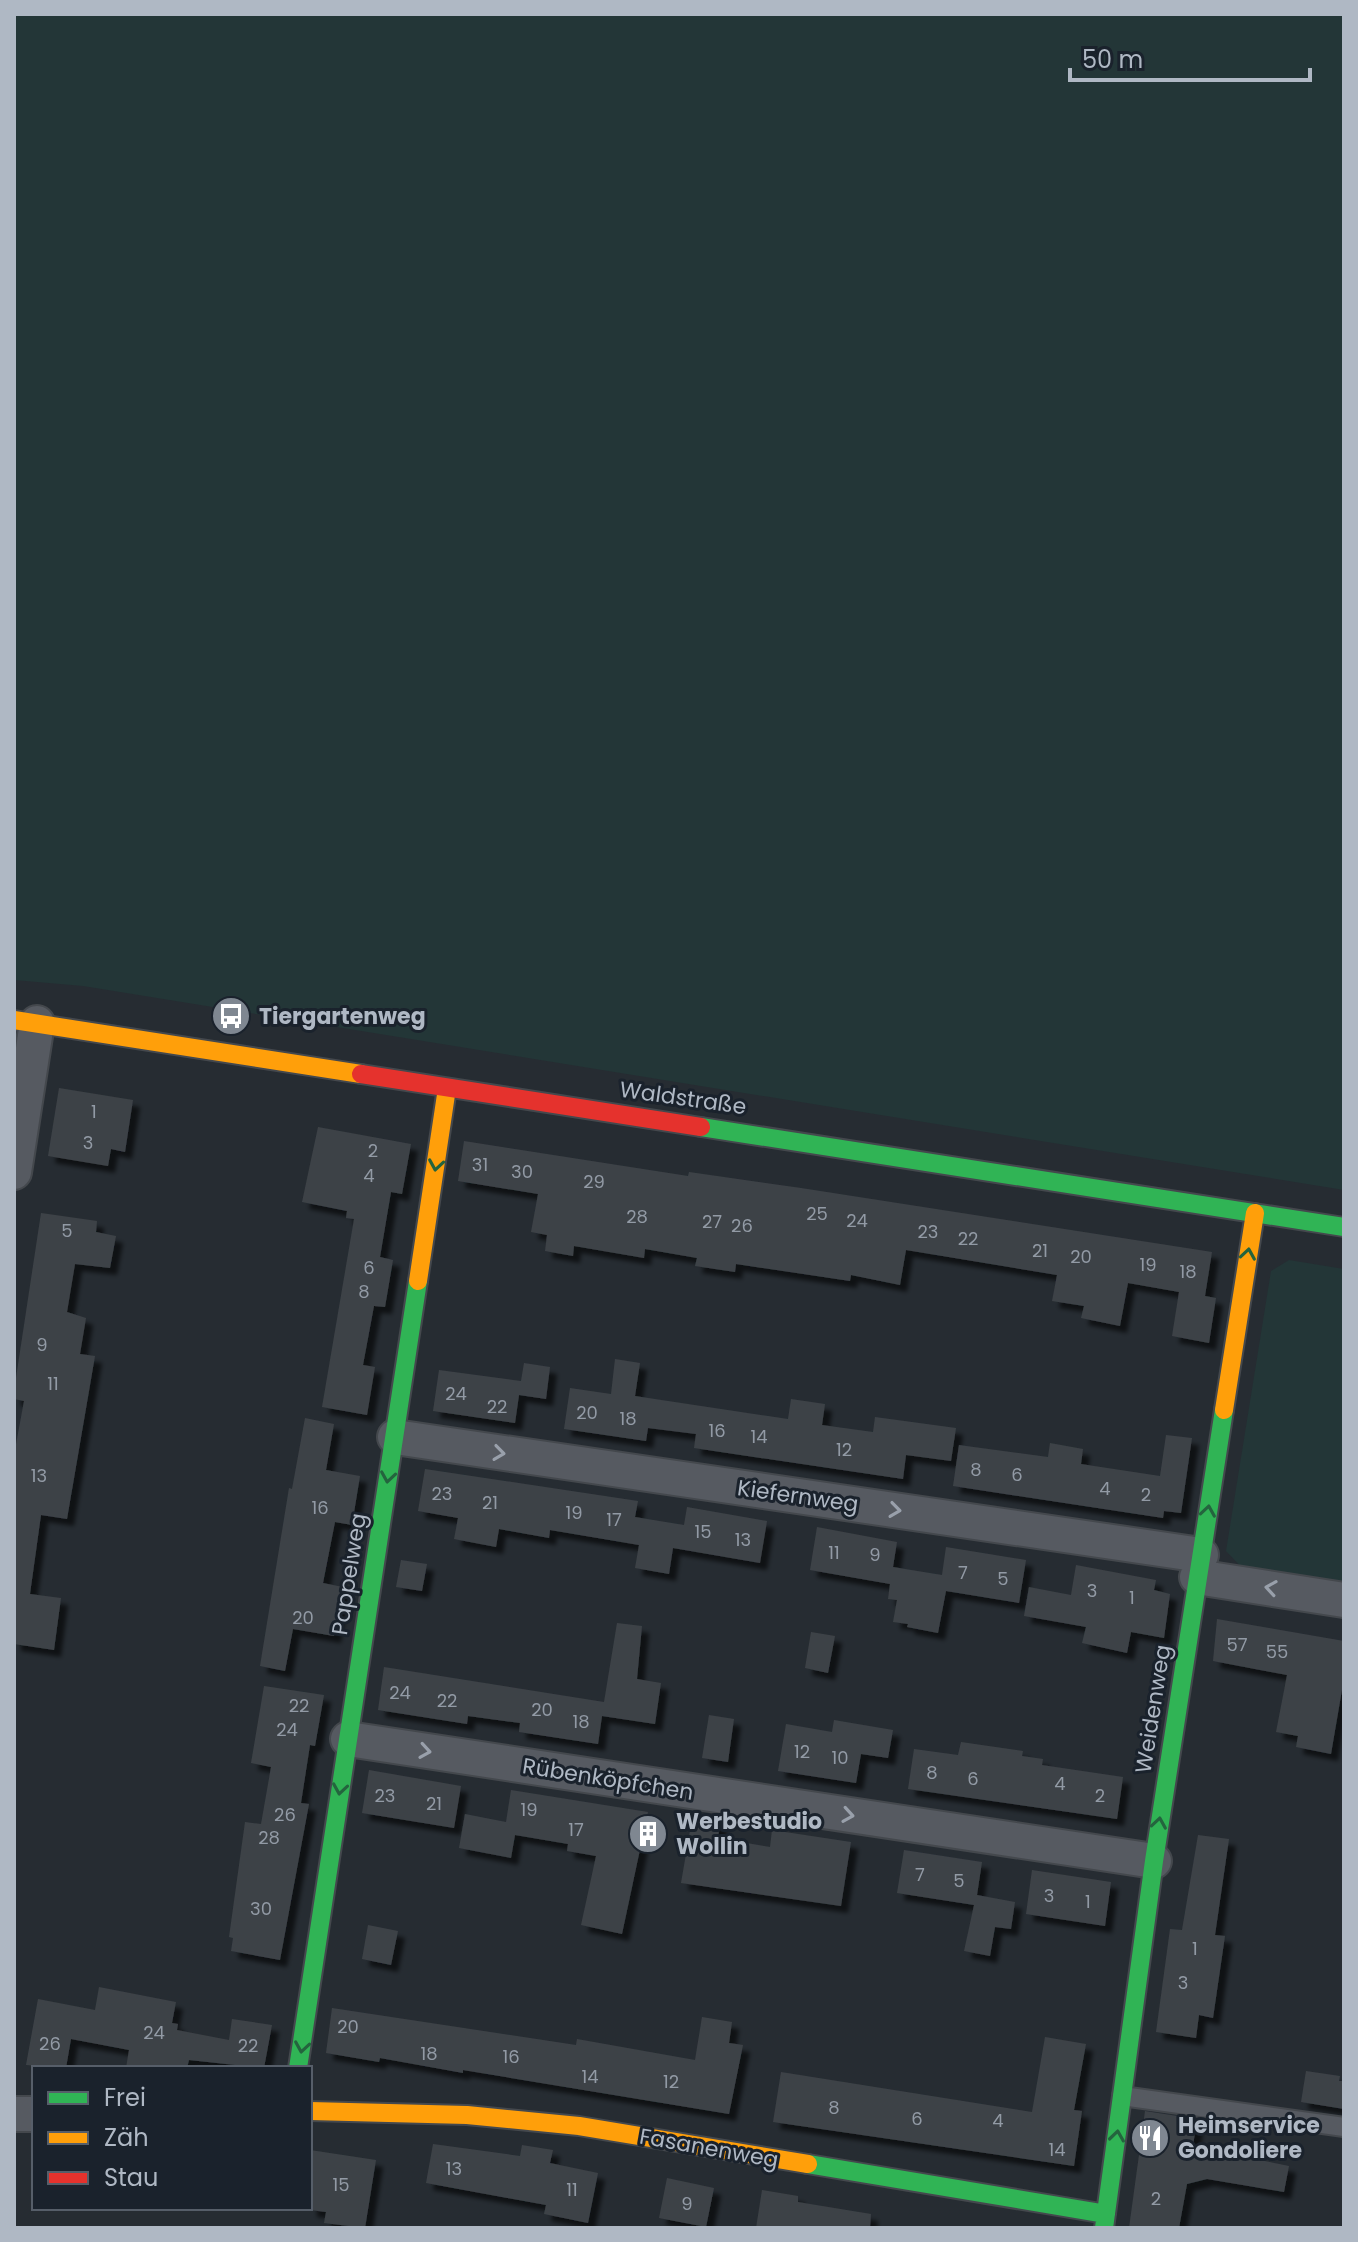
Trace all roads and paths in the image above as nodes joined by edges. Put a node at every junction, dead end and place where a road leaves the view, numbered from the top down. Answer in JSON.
{"nodes":[{"id":1,"x":25,"y":1022,"type":"edge"},
{"id":2,"x":447,"y":1088,"type":"junction"},
{"id":3,"x":14,"y":1172,"type":"edge"},
{"id":4,"x":1255,"y":1213,"type":"junction"},
{"id":5,"x":1344,"y":1227,"type":"edge"},
{"id":6,"x":395,"y":1437,"type":"junction"},
{"id":7,"x":1199,"y":1566,"type":"junction"},
{"id":8,"x":1344,"y":1600,"type":"edge"},
{"id":9,"x":348,"y":1739,"type":"junction"},
{"id":10,"x":1154,"y":1861,"type":"junction"},
{"id":11,"x":298,"y":2066,"type":"edge"},
{"id":12,"x":1122,"y":2096,"type":"junction"},
{"id":13,"x":312,"y":2111,"type":"edge"},
{"id":14,"x":1344,"y":2127,"type":"edge"},
{"id":15,"x":1018,"y":2214,"type":"edge"},
{"id":16,"x":1105,"y":2221,"type":"edge"}],
"edges":[{"from":1,"to":2,"type":"street","name":"Waldstraße"},
{"from":1,"to":3,"type":"street"},
{"from":2,"to":4,"type":"street","name":"Waldstraße"},
{"from":2,"to":6,"type":"street","name":"Pappelweg","one_way":true},
{"from":4,"to":5,"type":"street","name":"Waldstraße"},
{"from":7,"to":4,"type":"street","name":"Weidenweg","one_way":true},
{"from":6,"to":7,"type":"street","name":"Kiefernweg","one_way":true},
{"from":6,"to":9,"type":"street","name":"Pappelweg","one_way":true},
{"from":8,"to":7,"type":"street","name":"Kiefernweg","one_way":true},
{"from":10,"to":7,"type":"street","name":"Weidenweg","one_way":true},
{"from":9,"to":10,"type":"street","name":"Rübenköpfchen","one_way":true},
{"from":9,"to":11,"type":"street","name":"Pappelweg","one_way":true},
{"from":10,"to":12,"type":"street","name":"Weidenweg"},
{"from":12,"to":14,"type":"lane"},
{"from":16,"to":12,"type":"street","name":"Weidenweg","one_way":true},
{"from":13,"to":15,"type":"street","name":"Fasanenweg"},
{"from":15,"to":16,"type":"street","name":"Fasanenweg"}]}
